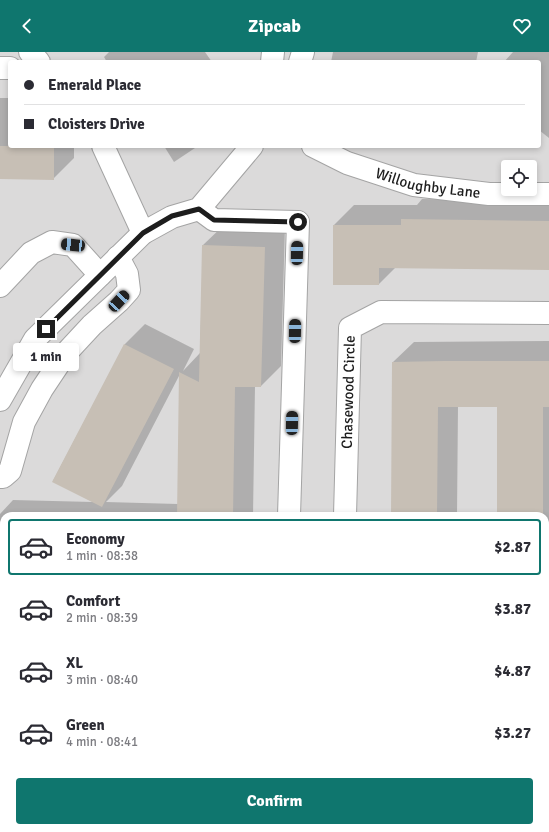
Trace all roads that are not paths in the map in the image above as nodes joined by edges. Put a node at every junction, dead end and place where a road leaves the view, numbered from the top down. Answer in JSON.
{"nodes":[{"id":1,"x":30,"y":52,"type":"edge"},
{"id":2,"x":37,"y":60,"type":"edge"},
{"id":3,"x":104,"y":148,"type":"edge"},
{"id":4,"x":250,"y":148,"type":"edge"},
{"id":5,"x":317,"y":148,"type":"edge"},
{"id":6,"x":549,"y":194,"type":"edge"},
{"id":7,"x":199,"y":209,"type":"junction"},
{"id":8,"x":143,"y":233,"type":"junction"},
{"id":9,"x":118,"y":257,"type":"junction"},
{"id":10,"x":100,"y":275,"type":"junction"},
{"id":11,"x":0,"y":286,"type":"edge"},
{"id":12,"x":549,"y":313,"type":"edge"},
{"id":13,"x":1,"y":396,"type":"edge"},
{"id":14,"x":0,"y":477,"type":"edge"},
{"id":15,"x":290,"y":512,"type":"edge"},
{"id":16,"x":345,"y":512,"type":"edge"}],
"edges":[{"from":1,"to":2,"type":"lane"},
{"from":3,"to":8,"type":"lane"},
{"from":4,"to":7,"type":"lane"},
{"from":5,"to":6,"type":"lane","name":"Willoughby Lane"},
{"from":7,"to":8,"type":"lane"},
{"from":7,"to":15,"type":"lane"},
{"from":8,"to":9,"type":"lane"},
{"from":9,"to":10,"type":"lane"},
{"from":9,"to":14,"type":"lane"},
{"from":10,"to":11,"type":"lane"},
{"from":10,"to":13,"type":"lane"},
{"from":12,"to":16,"type":"lane","name":"Chasewood Circle"}]}
